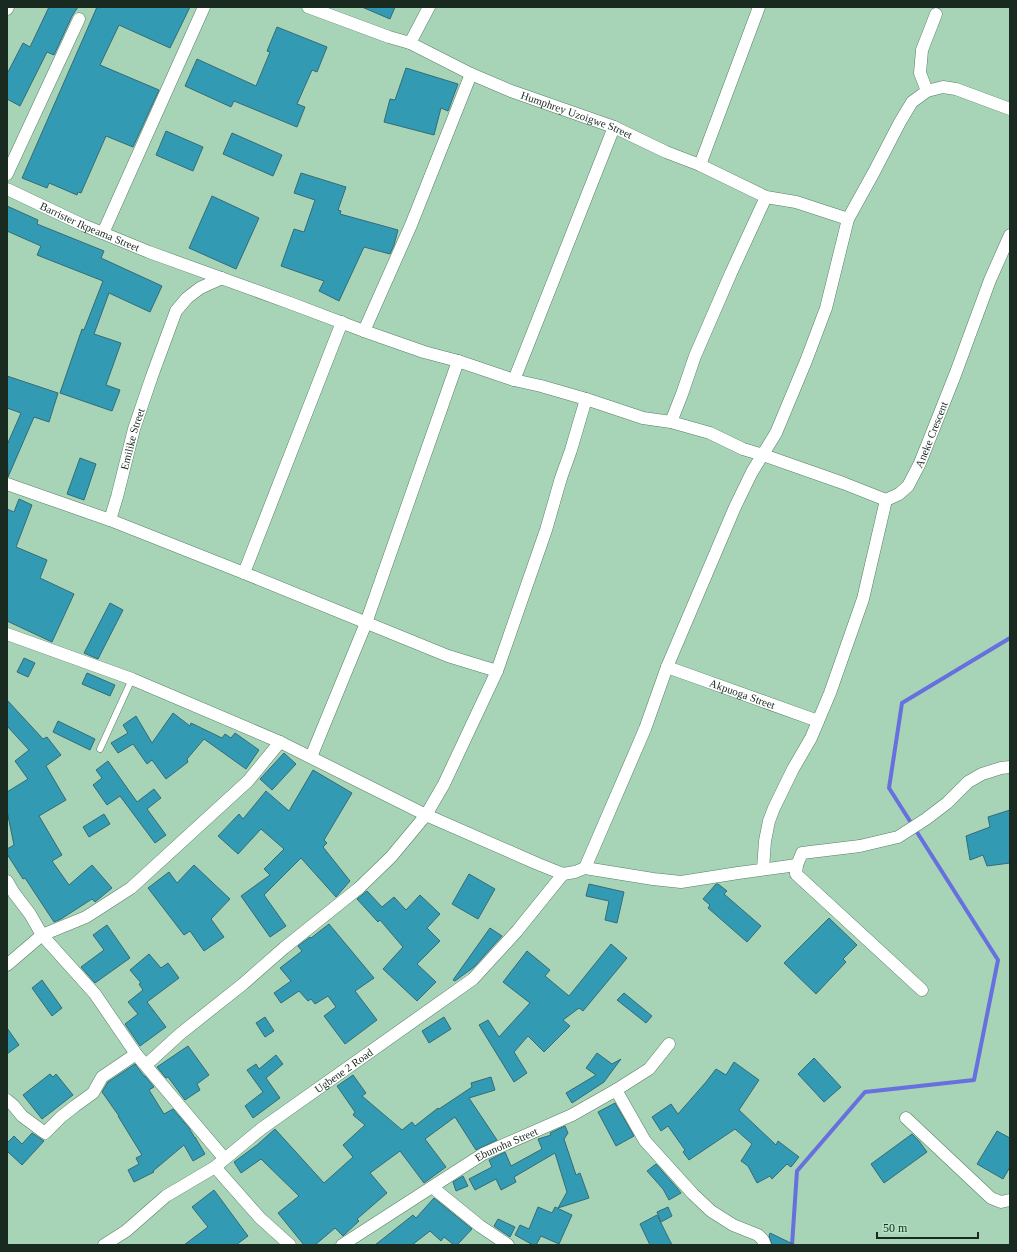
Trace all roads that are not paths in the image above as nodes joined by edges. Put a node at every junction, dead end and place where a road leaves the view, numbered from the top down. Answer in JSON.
{"nodes":[{"id":1,"x":204,"y":7,"type":"edge"},
{"id":2,"x":308,"y":7,"type":"edge"},
{"id":3,"x":429,"y":7,"type":"edge"},
{"id":4,"x":759,"y":7,"type":"edge"},
{"id":5,"x":936,"y":14,"type":"dead end"},
{"id":6,"x":79,"y":19,"type":"dead end"},
{"id":7,"x":410,"y":43,"type":"junction"},
{"id":8,"x":471,"y":74,"type":"junction"},
{"id":9,"x":927,"y":91,"type":"junction"},
{"id":10,"x":1010,"y":109,"type":"edge"},
{"id":11,"x":614,"y":127,"type":"junction"},
{"id":12,"x":700,"y":165,"type":"junction"},
{"id":13,"x":7,"y":174,"type":"edge"},
{"id":14,"x":7,"y":189,"type":"edge"},
{"id":15,"x":766,"y":197,"type":"junction"},
{"id":16,"x":848,"y":219,"type":"junction"},
{"id":17,"x":103,"y":233,"type":"junction"},
{"id":18,"x":1010,"y":235,"type":"edge"},
{"id":19,"x":222,"y":278,"type":"junction"},
{"id":20,"x":342,"y":322,"type":"junction"},
{"id":21,"x":364,"y":331,"type":"junction"},
{"id":22,"x":458,"y":361,"type":"junction"},
{"id":23,"x":514,"y":380,"type":"junction"},
{"id":24,"x":586,"y":399,"type":"junction"},
{"id":25,"x":671,"y":422,"type":"junction"},
{"id":26,"x":763,"y":455,"type":"junction"},
{"id":27,"x":7,"y":484,"type":"edge"},
{"id":28,"x":886,"y":500,"type":"junction"},
{"id":29,"x":110,"y":520,"type":"junction"},
{"id":30,"x":244,"y":573,"type":"junction"},
{"id":31,"x":366,"y":623,"type":"junction"},
{"id":32,"x":7,"y":634,"type":"edge"},
{"id":33,"x":667,"y":667,"type":"junction"},
{"id":34,"x":497,"y":671,"type":"junction"},
{"id":35,"x":132,"y":679,"type":"junction"},
{"id":36,"x":818,"y":721,"type":"junction"},
{"id":37,"x":280,"y":742,"type":"junction"},
{"id":38,"x":100,"y":749,"type":"dead end"},
{"id":39,"x":311,"y":757,"type":"junction"},
{"id":40,"x":1010,"y":767,"type":"edge"},
{"id":41,"x":426,"y":815,"type":"junction"},
{"id":42,"x":797,"y":865,"type":"junction"},
{"id":43,"x":585,"y":868,"type":"junction"},
{"id":44,"x":763,"y":869,"type":"junction"},
{"id":45,"x":563,"y":874,"type":"junction"},
{"id":46,"x":7,"y":881,"type":"edge"},
{"id":47,"x":42,"y":935,"type":"junction"},
{"id":48,"x":7,"y":965,"type":"edge"},
{"id":49,"x":922,"y":990,"type":"dead end"},
{"id":50,"x":669,"y":1044,"type":"dead end"},
{"id":51,"x":136,"y":1054,"type":"junction"},
{"id":52,"x":146,"y":1065,"type":"junction"},
{"id":53,"x":616,"y":1090,"type":"junction"},
{"id":54,"x":7,"y":1100,"type":"edge"},
{"id":55,"x":906,"y":1118,"type":"dead end"},
{"id":56,"x":224,"y":1158,"type":"junction"},
{"id":57,"x":214,"y":1166,"type":"junction"},
{"id":58,"x":432,"y":1187,"type":"junction"},
{"id":59,"x":1010,"y":1200,"type":"edge"},
{"id":60,"x":104,"y":1245,"type":"edge"},
{"id":61,"x":290,"y":1245,"type":"edge"},
{"id":62,"x":342,"y":1245,"type":"edge"},
{"id":63,"x":508,"y":1245,"type":"edge"},
{"id":64,"x":765,"y":1245,"type":"edge"}],
"edges":[{"from":1,"to":17,"type":"street"},
{"from":2,"to":7,"type":"street","name":"Humphrey Uzoigwe Street"},
{"from":3,"to":7,"type":"street"},
{"from":4,"to":12,"type":"street"},
{"from":5,"to":9,"type":"street"},
{"from":6,"to":13,"type":"street"},
{"from":7,"to":8,"type":"street","name":"Humphrey Uzoigwe Street"},
{"from":8,"to":11,"type":"street","name":"Humphrey Uzoigwe Street"},
{"from":8,"to":21,"type":"street"},
{"from":9,"to":10,"type":"street"},
{"from":9,"to":16,"type":"street"},
{"from":11,"to":12,"type":"street","name":"Humphrey Uzoigwe Street"},
{"from":11,"to":23,"type":"street"},
{"from":12,"to":15,"type":"street","name":"Humphrey Uzoigwe Street"},
{"from":14,"to":17,"type":"street","name":"Barrister Ikpeama Street"},
{"from":15,"to":16,"type":"street","name":"Humphrey Uzoigwe Street"},
{"from":15,"to":25,"type":"street"},
{"from":16,"to":26,"type":"street"},
{"from":17,"to":19,"type":"street","name":"Barrister Ikpeama Street"},
{"from":18,"to":28,"type":"street","name":"Aneke Crescent"},
{"from":19,"to":20,"type":"street"},
{"from":19,"to":29,"type":"street","name":"Emilike Street"},
{"from":20,"to":21,"type":"street"},
{"from":20,"to":30,"type":"street"},
{"from":21,"to":22,"type":"street"},
{"from":22,"to":23,"type":"street"},
{"from":22,"to":31,"type":"street"},
{"from":23,"to":24,"type":"street"},
{"from":24,"to":25,"type":"street"},
{"from":24,"to":34,"type":"street"},
{"from":25,"to":26,"type":"street"},
{"from":26,"to":28,"type":"street"},
{"from":26,"to":33,"type":"street"},
{"from":27,"to":29,"type":"street"},
{"from":28,"to":36,"type":"street"},
{"from":29,"to":30,"type":"street"},
{"from":30,"to":31,"type":"street"},
{"from":31,"to":34,"type":"street"},
{"from":31,"to":39,"type":"street"},
{"from":32,"to":35,"type":"street"},
{"from":33,"to":36,"type":"street","name":"Akpuoga Street"},
{"from":33,"to":43,"type":"street"},
{"from":34,"to":41,"type":"street"},
{"from":35,"to":37,"type":"street"},
{"from":35,"to":38,"type":"lane"},
{"from":36,"to":44,"type":"street"},
{"from":37,"to":39,"type":"street"},
{"from":37,"to":47,"type":"street"},
{"from":39,"to":41,"type":"street"},
{"from":40,"to":42,"type":"street"},
{"from":41,"to":45,"type":"street"},
{"from":41,"to":52,"type":"street"},
{"from":42,"to":44,"type":"street"},
{"from":42,"to":49,"type":"street"},
{"from":43,"to":44,"type":"street"},
{"from":43,"to":45,"type":"street"},
{"from":45,"to":56,"type":"street","name":"Ugbene 2 Road"},
{"from":46,"to":47,"type":"street"},
{"from":47,"to":48,"type":"street"},
{"from":47,"to":51,"type":"street"},
{"from":50,"to":53,"type":"street","name":"Ebunoha Street"},
{"from":51,"to":52,"type":"street"},
{"from":51,"to":54,"type":"street"},
{"from":52,"to":56,"type":"street"},
{"from":53,"to":58,"type":"street","name":"Ebunoha Street"},
{"from":53,"to":64,"type":"street"},
{"from":55,"to":59,"type":"street"},
{"from":56,"to":57,"type":"street","name":"Ugbene 2 Road"},
{"from":57,"to":60,"type":"street","name":"Ugbene 2 Road"},
{"from":57,"to":61,"type":"street"},
{"from":58,"to":62,"type":"street","name":"Ebunoha Street"},
{"from":58,"to":63,"type":"street"}]}
